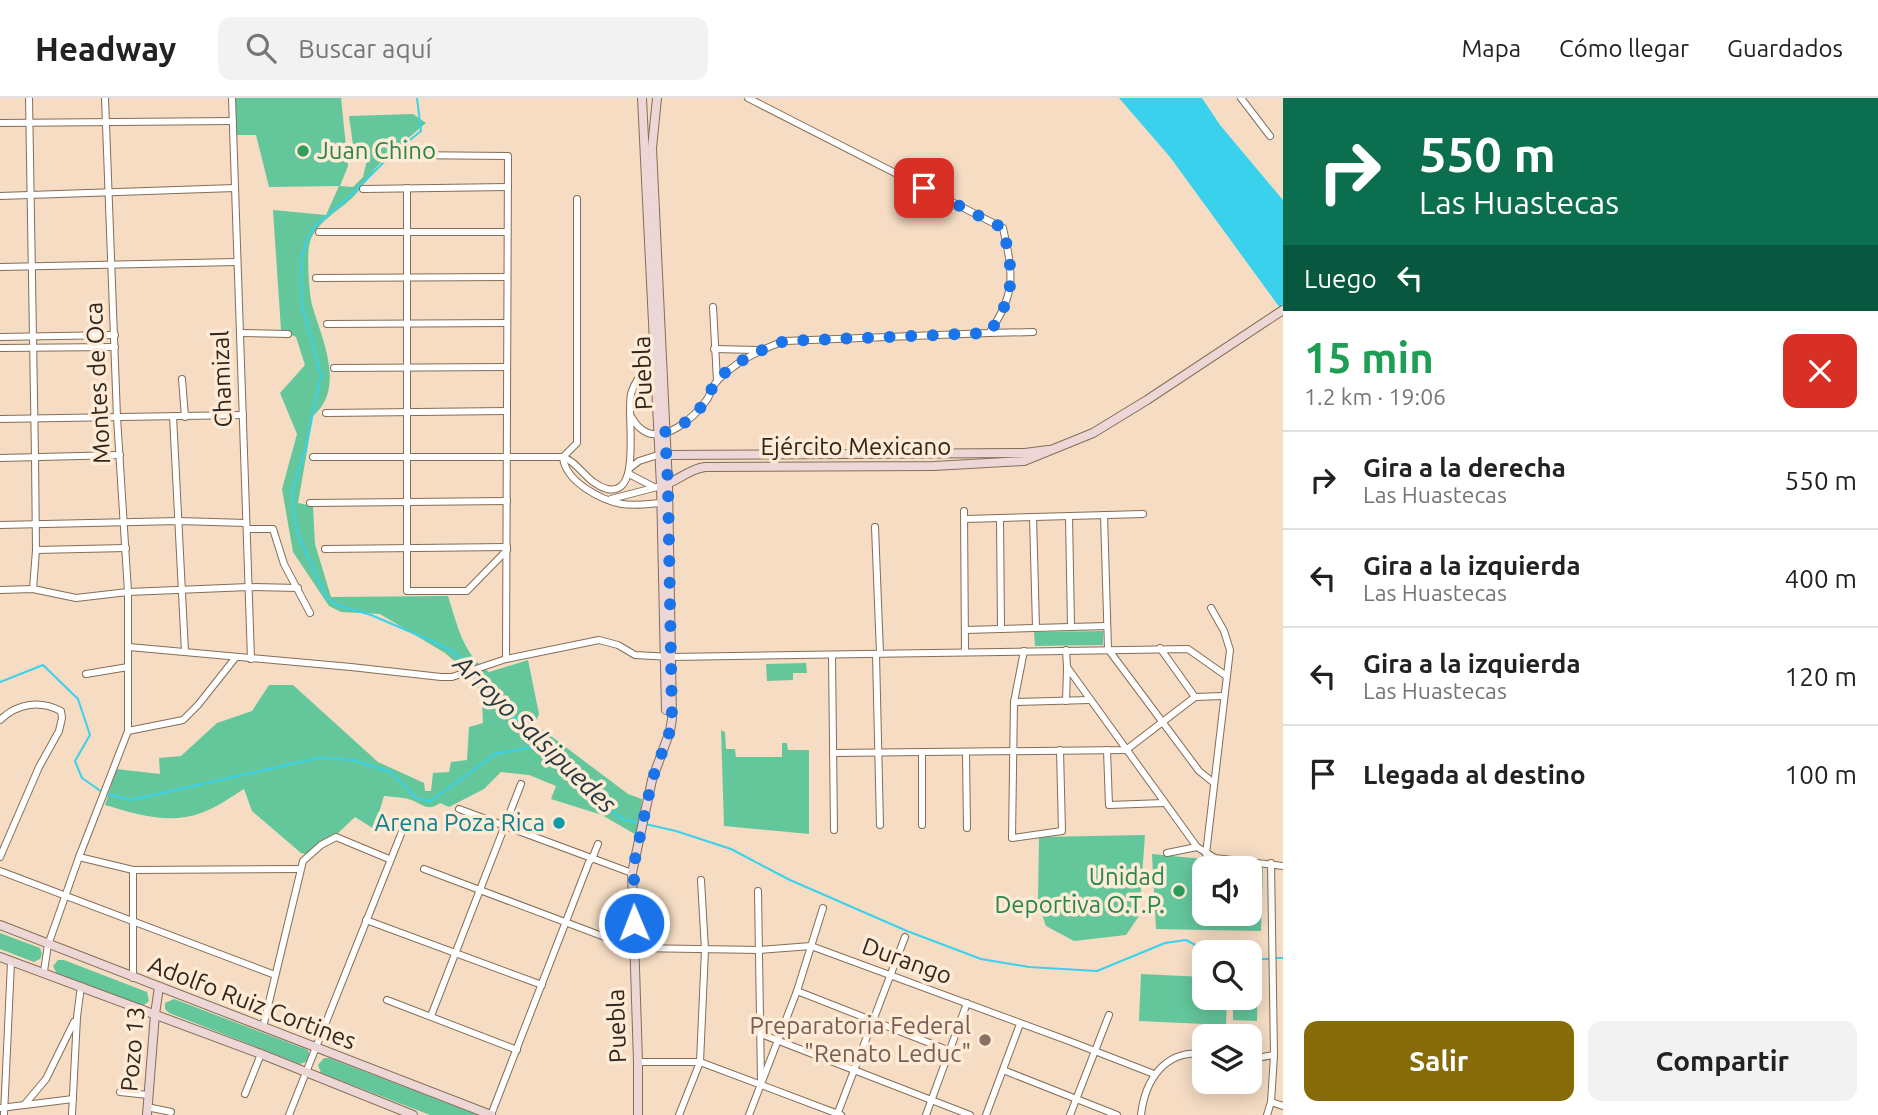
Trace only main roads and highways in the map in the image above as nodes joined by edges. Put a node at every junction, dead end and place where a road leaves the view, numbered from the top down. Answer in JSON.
{"nodes":[{"id":1,"x":642,"y":98,"type":"edge"},
{"id":2,"x":657,"y":98,"type":"edge"},
{"id":3,"x":1283,"y":310,"type":"edge"},
{"id":4,"x":658,"y":360,"type":"junction"},
{"id":5,"x":1054,"y":449,"type":"junction"},
{"id":6,"x":984,"y":453,"type":"junction"},
{"id":7,"x":852,"y":454,"type":"junction"},
{"id":8,"x":662,"y":455,"type":"junction"},
{"id":9,"x":698,"y":456,"type":"junction"},
{"id":10,"x":985,"y":465,"type":"junction"},
{"id":11,"x":852,"y":466,"type":"junction"},
{"id":12,"x":694,"y":468,"type":"junction"},
{"id":13,"x":661,"y":486,"type":"junction"},
{"id":14,"x":667,"y":657,"type":"junction"},
{"id":15,"x":0,"y":925,"type":"edge"},
{"id":16,"x":0,"y":957,"type":"edge"},
{"id":17,"x":159,"y":987,"type":"junction"},
{"id":18,"x":155,"y":1014,"type":"junction"},
{"id":19,"x":147,"y":1111,"type":"edge"},
{"id":20,"x":413,"y":1115,"type":"edge"},
{"id":21,"x":491,"y":1115,"type":"edge"},
{"id":22,"x":638,"y":1115,"type":"edge"}],
"edges":[{"from":1,"to":4,"type":"main road","name":"Puebla"},
{"from":2,"to":4,"type":"main road","name":"Puebla"},
{"from":3,"to":5,"type":"main road","name":"Ejército Mexicano"},
{"from":4,"to":8,"type":"main road","name":"Puebla"},
{"from":5,"to":6,"type":"main road","name":"Ejército Mexicano"},
{"from":5,"to":10,"type":"main road","name":"Ejército Mexicano"},
{"from":6,"to":7,"type":"main road","name":"Ejército Mexicano"},
{"from":6,"to":10,"type":"main road"},
{"from":7,"to":9,"type":"main road","name":"Ejército Mexicano"},
{"from":7,"to":11,"type":"main road"},
{"from":8,"to":9,"type":"main road","name":"Ejército Mexicano"},
{"from":8,"to":13,"type":"main road","name":"Puebla"},
{"from":9,"to":12,"type":"main road"},
{"from":10,"to":11,"type":"main road","name":"Ejército Mexicano"},
{"from":11,"to":12,"type":"main road","name":"Ejército Mexicano"},
{"from":12,"to":13,"type":"main road"},
{"from":13,"to":14,"type":"main road","name":"Puebla"},
{"from":13,"to":14,"type":"main road","name":"Puebla"},
{"from":14,"to":22,"type":"main road","name":"Puebla"},
{"from":15,"to":17,"type":"main road","name":"Adolfo Ruiz Cortines"},
{"from":16,"to":18,"type":"main road","name":"Adolfo Ruiz Cortines"},
{"from":17,"to":18,"type":"main road","name":"Pozo 13"},
{"from":17,"to":21,"type":"main road","name":"Adolfo Ruiz Cortines"},
{"from":18,"to":19,"type":"main road","name":"Pozo 13"},
{"from":18,"to":20,"type":"main road","name":"Adolfo Ruiz Cortines"}]}
